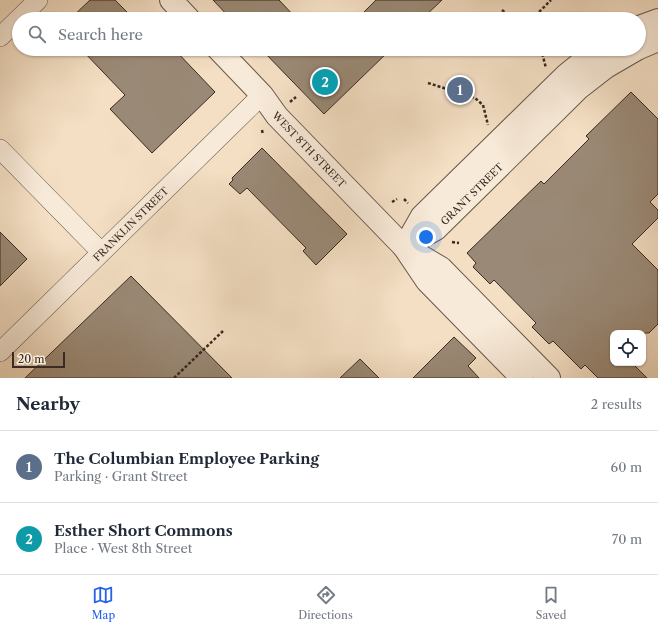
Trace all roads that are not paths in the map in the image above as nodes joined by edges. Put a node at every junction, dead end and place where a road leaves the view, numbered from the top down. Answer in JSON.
{"nodes":[{"id":1,"x":38,"y":0,"type":"edge"},
{"id":2,"x":171,"y":0,"type":"edge"},
{"id":3,"x":26,"y":12,"type":"edge"},
{"id":4,"x":182,"y":12,"type":"edge"},
{"id":5,"x":658,"y":20,"type":"edge"},
{"id":6,"x":646,"y":24,"type":"edge"},
{"id":7,"x":12,"y":25,"type":"edge"},
{"id":8,"x":0,"y":37,"type":"edge"},
{"id":9,"x":658,"y":40,"type":"edge"},
{"id":10,"x":646,"y":45,"type":"edge"},
{"id":11,"x":225,"y":56,"type":"edge"},
{"id":12,"x":589,"y":56,"type":"edge"},
{"id":13,"x":625,"y":56,"type":"edge"},
{"id":14,"x":262,"y":95,"type":"junction"},
{"id":15,"x":0,"y":149,"type":"edge"},
{"id":16,"x":404,"y":247,"type":"junction"},
{"id":17,"x":101,"y":252,"type":"junction"},
{"id":18,"x":0,"y":352,"type":"edge"},
{"id":19,"x":522,"y":378,"type":"edge"},
{"id":20,"x":548,"y":378,"type":"edge"}],
"edges":[{"from":1,"to":3,"type":"street"},
{"from":2,"to":4,"type":"street"},
{"from":5,"to":6,"type":"street"},
{"from":7,"to":8,"type":"street"},
{"from":9,"to":10,"type":"street","name":"GRANT STREET"},
{"from":11,"to":14,"type":"street","name":"WEST 8TH STREET"},
{"from":12,"to":16,"type":"street","name":"GRANT STREET"},
{"from":13,"to":16,"type":"street","name":"GRANT STREET"},
{"from":14,"to":16,"type":"street","name":"WEST 8TH STREET"},
{"from":14,"to":17,"type":"street","name":"FRANKLIN STREET"},
{"from":15,"to":17,"type":"street"},
{"from":16,"to":19,"type":"street","name":"WEST 8TH STREET"},
{"from":16,"to":20,"type":"street","name":"WEST 8TH STREET"},
{"from":17,"to":18,"type":"street","name":"FRANKLIN STREET"}]}
